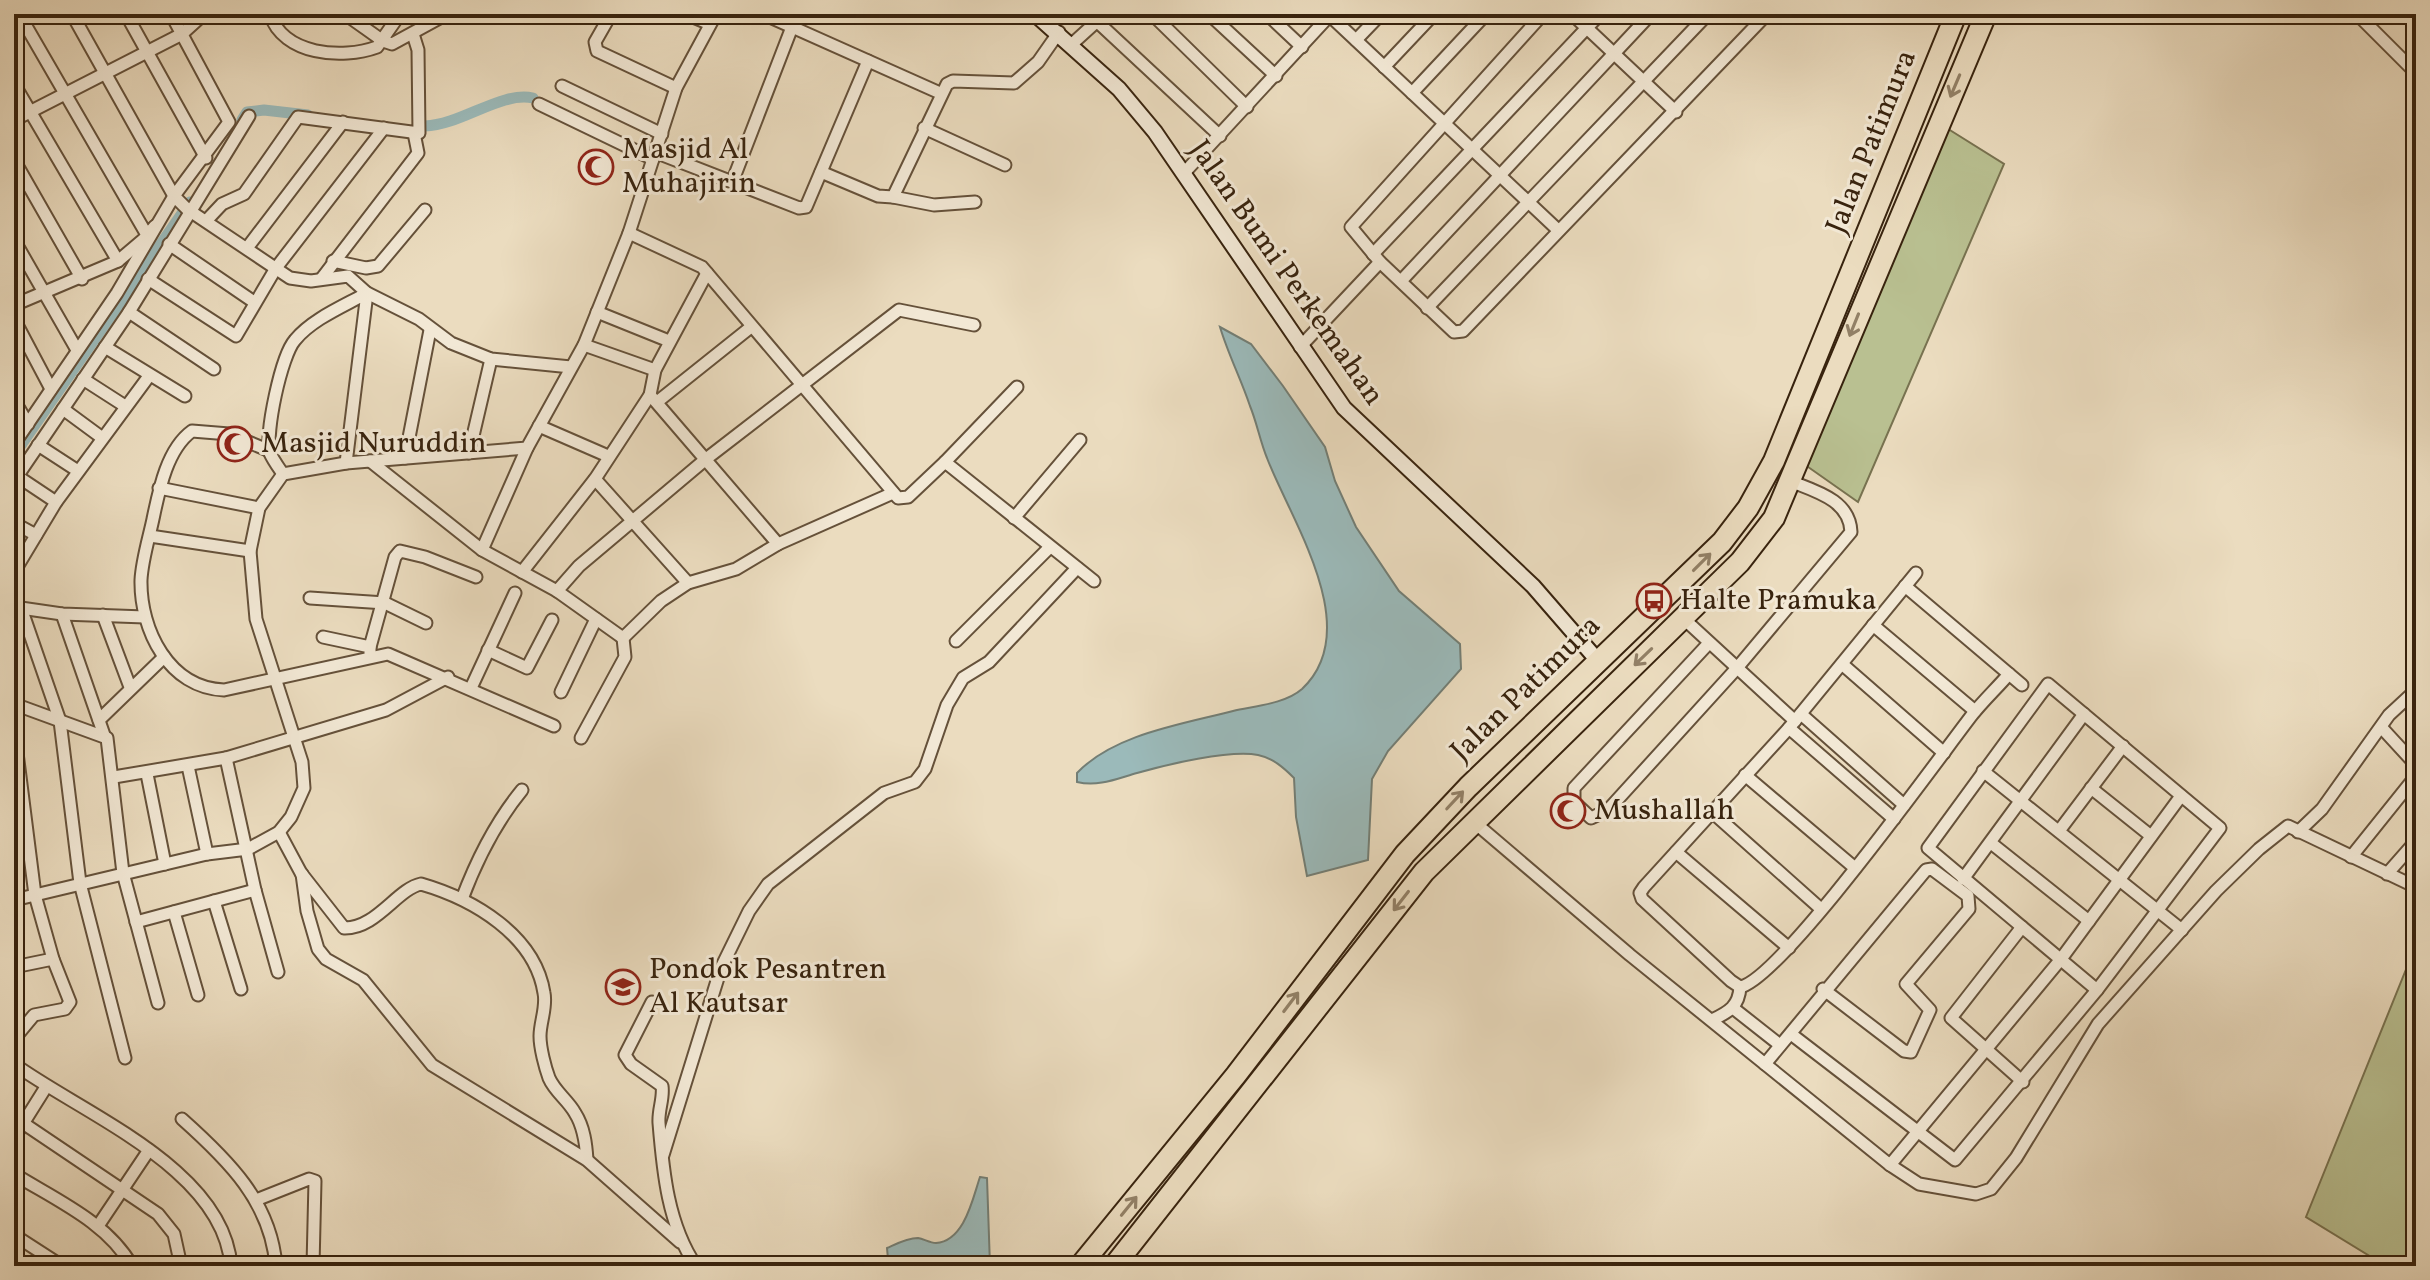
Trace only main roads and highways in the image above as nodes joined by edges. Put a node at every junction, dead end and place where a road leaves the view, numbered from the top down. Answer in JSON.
{"nodes":[{"id":1,"x":1956,"y":14,"type":"edge"},
{"id":2,"x":1986,"y":14,"type":"edge"},
{"id":3,"x":1844,"y":288,"type":"junction"},
{"id":4,"x":1866,"y":296,"type":"junction"},
{"id":5,"x":1080,"y":1266,"type":"edge"},
{"id":6,"x":1114,"y":1266,"type":"edge"}],
"edges":[{"from":1,"to":3,"type":"highway","name":"Jalan Patimura"},
{"from":2,"to":4,"type":"highway","name":"Jalan Patimura","one_way":true},
{"from":3,"to":4,"type":"highway"},
{"from":5,"to":3,"type":"highway","name":"Jalan Patimura","one_way":true},
{"from":4,"to":6,"type":"highway","name":"Jalan Patimura","one_way":true}]}
